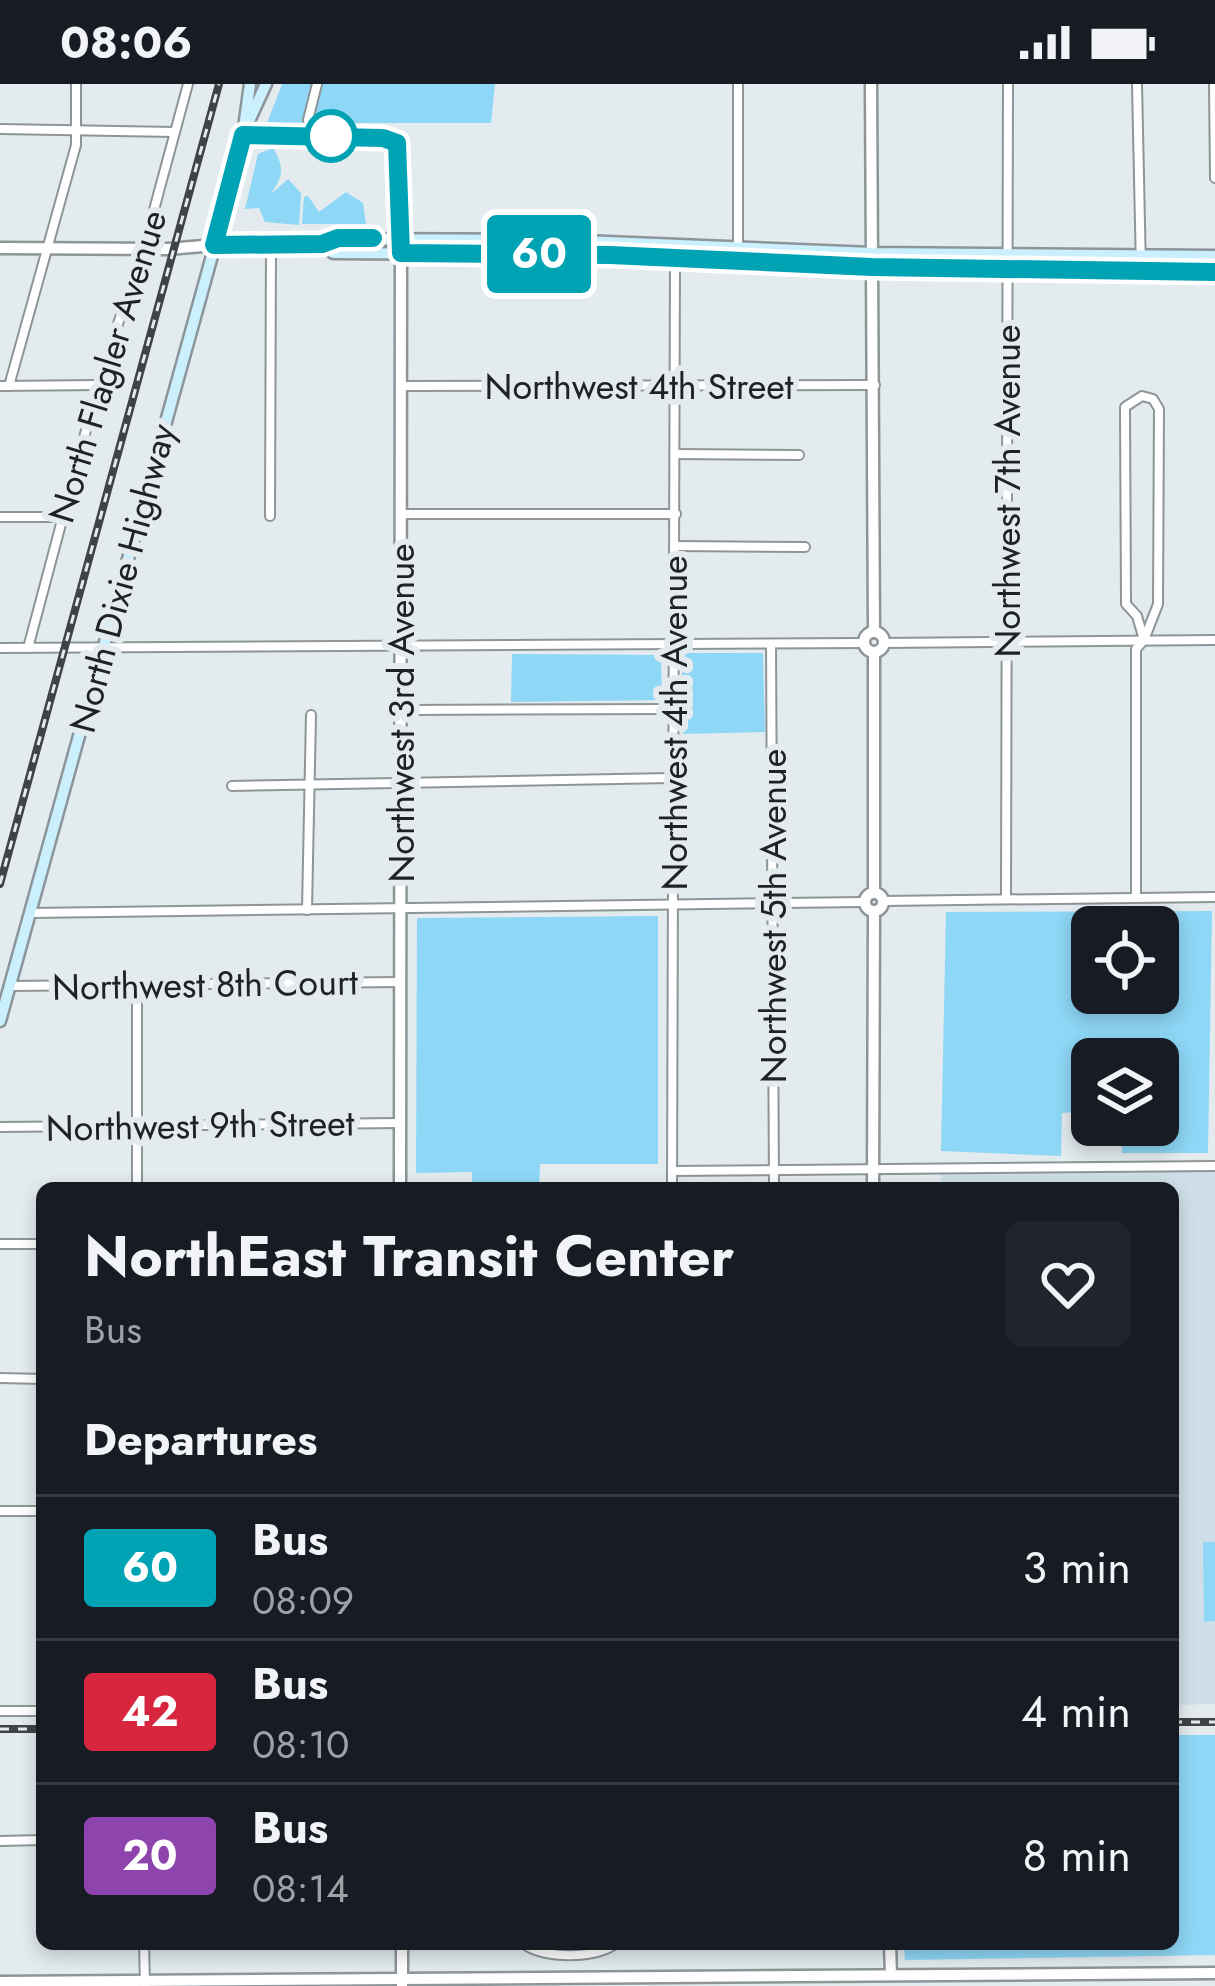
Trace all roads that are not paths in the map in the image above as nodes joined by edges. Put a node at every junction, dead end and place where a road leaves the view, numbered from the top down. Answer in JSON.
{"nodes":[{"id":1,"x":76,"y":84,"type":"edge"},
{"id":2,"x":188,"y":84,"type":"edge"},
{"id":3,"x":250,"y":84,"type":"edge"},
{"id":4,"x":266,"y":84,"type":"edge"},
{"id":5,"x":317,"y":84,"type":"edge"},
{"id":6,"x":738,"y":84,"type":"edge"},
{"id":7,"x":871,"y":84,"type":"edge"},
{"id":8,"x":1008,"y":84,"type":"edge"},
{"id":9,"x":1137,"y":84,"type":"edge"},
{"id":10,"x":1214,"y":84,"type":"edge"},
{"id":11,"x":308,"y":120,"type":"dead end"},
{"id":12,"x":0,"y":128,"type":"edge"},
{"id":13,"x":76,"y":129,"type":"junction"},
{"id":14,"x":175,"y":132,"type":"junction"},
{"id":15,"x":243,"y":135,"type":"junction"},
{"id":16,"x":1215,"y":178,"type":"edge"},
{"id":17,"x":401,"y":238,"type":"junction"},
{"id":18,"x":484,"y":238,"type":"junction"},
{"id":19,"x":272,"y":244,"type":"junction"},
{"id":20,"x":322,"y":244,"type":"junction"},
{"id":21,"x":214,"y":245,"type":"junction"},
{"id":22,"x":0,"y":248,"type":"edge"},
{"id":23,"x":46,"y":248,"type":"junction"},
{"id":24,"x":141,"y":249,"type":"junction"},
{"id":25,"x":1008,"y":252,"type":"junction"},
{"id":26,"x":401,"y":253,"type":"junction"},
{"id":27,"x":484,"y":253,"type":"junction"},
{"id":28,"x":872,"y":253,"type":"junction"},
{"id":29,"x":1140,"y":254,"type":"junction"},
{"id":30,"x":738,"y":255,"type":"junction"},
{"id":31,"x":1215,"y":256,"type":"edge"},
{"id":32,"x":675,"y":258,"type":"junction"},
{"id":33,"x":872,"y":267,"type":"junction"},
{"id":34,"x":1007,"y":268,"type":"junction"},
{"id":35,"x":1141,"y":271,"type":"junction"},
{"id":36,"x":1215,"y":272,"type":"edge"},
{"id":37,"x":98,"y":385,"type":"junction"},
{"id":38,"x":4,"y":386,"type":"edge"},
{"id":39,"x":402,"y":386,"type":"junction"},
{"id":40,"x":674,"y":386,"type":"junction"},
{"id":41,"x":875,"y":386,"type":"junction"},
{"id":42,"x":675,"y":454,"type":"junction"},
{"id":43,"x":799,"y":455,"type":"dead end"},
{"id":44,"x":403,"y":514,"type":"junction"},
{"id":45,"x":676,"y":514,"type":"junction"},
{"id":46,"x":270,"y":516,"type":"dead end"},
{"id":47,"x":0,"y":517,"type":"edge"},
{"id":48,"x":62,"y":517,"type":"junction"},
{"id":49,"x":675,"y":546,"type":"junction"},
{"id":50,"x":805,"y":547,"type":"dead end"},
{"id":51,"x":1144,"y":640,"type":"junction"},
{"id":52,"x":1215,"y":640,"type":"edge"},
{"id":53,"x":1007,"y":641,"type":"junction"},
{"id":54,"x":877,"y":642,"type":"junction"},
{"id":55,"x":864,"y":643,"type":"joint"},
{"id":56,"x":673,"y":644,"type":"junction"},
{"id":57,"x":771,"y":644,"type":"junction"},
{"id":58,"x":403,"y":645,"type":"junction"},
{"id":59,"x":0,"y":648,"type":"edge"},
{"id":60,"x":28,"y":648,"type":"junction"},
{"id":61,"x":103,"y":649,"type":"junction"},
{"id":62,"x":671,"y":709,"type":"junction"},
{"id":63,"x":403,"y":710,"type":"junction"},
{"id":64,"x":311,"y":715,"type":"dead end"},
{"id":65,"x":671,"y":778,"type":"junction"},
{"id":66,"x":402,"y":781,"type":"junction"},
{"id":67,"x":311,"y":784,"type":"junction"},
{"id":68,"x":232,"y":786,"type":"dead end"},
{"id":69,"x":1136,"y":897,"type":"junction"},
{"id":70,"x":1215,"y":897,"type":"edge"},
{"id":71,"x":1006,"y":898,"type":"junction"},
{"id":72,"x":874,"y":902,"type":"junction"},
{"id":73,"x":672,"y":903,"type":"junction"},
{"id":74,"x":774,"y":903,"type":"junction"},
{"id":75,"x":400,"y":909,"type":"junction"},
{"id":76,"x":308,"y":910,"type":"junction"},
{"id":77,"x":30,"y":913,"type":"junction"},
{"id":78,"x":400,"y":982,"type":"junction"},
{"id":79,"x":10,"y":986,"type":"junction"},
{"id":80,"x":136,"y":986,"type":"junction"},
{"id":81,"x":0,"y":1021,"type":"edge"},
{"id":82,"x":400,"y":1123,"type":"junction"},
{"id":83,"x":0,"y":1126,"type":"edge"},
{"id":84,"x":137,"y":1128,"type":"junction"},
{"id":85,"x":1215,"y":1166,"type":"edge"},
{"id":86,"x":873,"y":1168,"type":"junction"},
{"id":87,"x":672,"y":1171,"type":"junction"},
{"id":88,"x":774,"y":1171,"type":"junction"},
{"id":89,"x":137,"y":1182,"type":"edge"},
{"id":90,"x":400,"y":1182,"type":"edge"},
{"id":91,"x":672,"y":1182,"type":"edge"},
{"id":92,"x":774,"y":1182,"type":"edge"},
{"id":93,"x":873,"y":1182,"type":"edge"},
{"id":94,"x":0,"y":1244,"type":"edge"},
{"id":95,"x":36,"y":1244,"type":"edge"},
{"id":96,"x":0,"y":1378,"type":"edge"},
{"id":97,"x":36,"y":1378,"type":"edge"},
{"id":98,"x":0,"y":1511,"type":"edge"},
{"id":99,"x":36,"y":1511,"type":"edge"},
{"id":100,"x":0,"y":1711,"type":"edge"},
{"id":101,"x":36,"y":1711,"type":"edge"},
{"id":102,"x":36,"y":1840,"type":"edge"},
{"id":103,"x":0,"y":1841,"type":"edge"},
{"id":104,"x":144,"y":1950,"type":"edge"},
{"id":105,"x":402,"y":1950,"type":"edge"},
{"id":106,"x":531,"y":1950,"type":"edge"},
{"id":107,"x":607,"y":1950,"type":"edge"},
{"id":108,"x":890,"y":1950,"type":"edge"},
{"id":109,"x":1215,"y":1973,"type":"edge"},
{"id":110,"x":989,"y":1980,"type":"edge"},
{"id":111,"x":891,"y":1981,"type":"edge"},
{"id":112,"x":0,"y":1982,"type":"edge"},
{"id":113,"x":402,"y":1982,"type":"edge"},
{"id":114,"x":458,"y":1982,"type":"edge"},
{"id":115,"x":145,"y":1983,"type":"edge"}],
"edges":[{"from":1,"to":13,"type":"street"},
{"from":2,"to":14,"type":"street","name":"North Flagler Avenue"},
{"from":3,"to":15,"type":"main road","name":"North Dixie Highway"},
{"from":4,"to":15,"type":"main road","name":"North Dixie Highway"},
{"from":5,"to":11,"type":"street"},
{"from":6,"to":30,"type":"street"},
{"from":7,"to":28,"type":"street"},
{"from":8,"to":25,"type":"street","name":"Northwest 7th Avenue"},
{"from":9,"to":29,"type":"street"},
{"from":10,"to":16,"type":"street"},
{"from":12,"to":13,"type":"street"},
{"from":13,"to":14,"type":"street"},
{"from":13,"to":23,"type":"street"},
{"from":14,"to":24,"type":"street","name":"North Flagler Avenue"},
{"from":15,"to":21,"type":"main road","name":"North Dixie Highway"},
{"from":17,"to":18,"type":"main road"},
{"from":17,"to":20,"type":"main road"},
{"from":17,"to":26,"type":"street","name":"Northwest 3rd Avenue"},
{"from":18,"to":27,"type":"main road"},
{"from":18,"to":30,"type":"main road"},
{"from":19,"to":20,"type":"main road"},
{"from":19,"to":21,"type":"main road"},
{"from":19,"to":46,"type":"street"},
{"from":20,"to":26,"type":"main road"},
{"from":21,"to":24,"type":"street"},
{"from":21,"to":61,"type":"main road","name":"North Dixie Highway"},
{"from":22,"to":23,"type":"street"},
{"from":23,"to":24,"type":"street"},
{"from":23,"to":38,"type":"street"},
{"from":24,"to":37,"type":"street","name":"North Flagler Avenue"},
{"from":25,"to":28,"type":"main road"},
{"from":25,"to":29,"type":"main road"},
{"from":25,"to":34,"type":"street","name":"Northwest 7th Avenue"},
{"from":26,"to":27,"type":"main road"},
{"from":26,"to":39,"type":"street","name":"Northwest 3rd Avenue"},
{"from":27,"to":32,"type":"main road"},
{"from":28,"to":30,"type":"main road"},
{"from":28,"to":33,"type":"street"},
{"from":29,"to":31,"type":"main road"},
{"from":29,"to":35,"type":"street"},
{"from":30,"to":32,"type":"main road"},
{"from":30,"to":33,"type":"main road"},
{"from":32,"to":40,"type":"street","name":"Northwest 4th Avenue"},
{"from":33,"to":34,"type":"main road"},
{"from":33,"to":41,"type":"street"},
{"from":34,"to":35,"type":"main road"},
{"from":34,"to":53,"type":"street","name":"Northwest 7th Avenue"},
{"from":35,"to":36,"type":"main road"},
{"from":37,"to":38,"type":"street"},
{"from":37,"to":48,"type":"street","name":"North Flagler Avenue"},
{"from":39,"to":40,"type":"street","name":"Northwest 4th Street"},
{"from":39,"to":44,"type":"street","name":"Northwest 3rd Avenue"},
{"from":40,"to":41,"type":"street","name":"Northwest 4th Street"},
{"from":40,"to":42,"type":"street","name":"Northwest 4th Avenue"},
{"from":41,"to":54,"type":"street"},
{"from":42,"to":43,"type":"street"},
{"from":42,"to":45,"type":"street","name":"Northwest 4th Avenue"},
{"from":44,"to":45,"type":"street"},
{"from":44,"to":58,"type":"street","name":"Northwest 3rd Avenue"},
{"from":45,"to":49,"type":"street","name":"Northwest 4th Avenue"},
{"from":47,"to":48,"type":"street"},
{"from":48,"to":60,"type":"street","name":"North Flagler Avenue"},
{"from":49,"to":50,"type":"street"},
{"from":49,"to":56,"type":"street","name":"Northwest 4th Avenue"},
{"from":51,"to":51,"type":"street"},
{"from":51,"to":52,"type":"street"},
{"from":51,"to":53,"type":"street"},
{"from":51,"to":69,"type":"street"},
{"from":53,"to":54,"type":"street"},
{"from":53,"to":71,"type":"street","name":"Northwest 7th Avenue"},
{"from":54,"to":55,"type":"street"},
{"from":54,"to":72,"type":"street"},
{"from":55,"to":57,"type":"street"},
{"from":56,"to":57,"type":"street"},
{"from":56,"to":58,"type":"street"},
{"from":56,"to":62,"type":"street","name":"Northwest 4th Avenue"},
{"from":57,"to":74,"type":"street","name":"Northwest 5th Avenue"},
{"from":58,"to":61,"type":"street"},
{"from":58,"to":63,"type":"street","name":"Northwest 3rd Avenue"},
{"from":59,"to":60,"type":"street"},
{"from":60,"to":61,"type":"street"},
{"from":61,"to":77,"type":"main road","name":"North Dixie Highway"},
{"from":62,"to":63,"type":"street"},
{"from":62,"to":65,"type":"street","name":"Northwest 4th Avenue"},
{"from":63,"to":66,"type":"street","name":"Northwest 3rd Avenue"},
{"from":64,"to":67,"type":"street"},
{"from":65,"to":66,"type":"street"},
{"from":65,"to":73,"type":"street","name":"Northwest 4th Avenue"},
{"from":66,"to":67,"type":"street"},
{"from":66,"to":75,"type":"street","name":"Northwest 3rd Avenue"},
{"from":67,"to":68,"type":"street"},
{"from":67,"to":76,"type":"street"},
{"from":69,"to":70,"type":"street"},
{"from":69,"to":71,"type":"street"},
{"from":71,"to":72,"type":"street"},
{"from":72,"to":74,"type":"street"},
{"from":72,"to":86,"type":"street"},
{"from":73,"to":74,"type":"street"},
{"from":73,"to":75,"type":"street"},
{"from":73,"to":87,"type":"street","name":"Northwest 4th Avenue"},
{"from":74,"to":88,"type":"street","name":"Northwest 5th Avenue"},
{"from":75,"to":76,"type":"street"},
{"from":75,"to":78,"type":"street","name":"Northwest 3rd Avenue"},
{"from":76,"to":77,"type":"street"},
{"from":77,"to":79,"type":"main road","name":"North Dixie Highway"},
{"from":78,"to":80,"type":"street","name":"Northwest 8th Court"},
{"from":78,"to":82,"type":"street","name":"Northwest 3rd Avenue"},
{"from":79,"to":80,"type":"street","name":"Northwest 8th Court"},
{"from":79,"to":81,"type":"main road","name":"North Dixie Highway"},
{"from":80,"to":84,"type":"street"},
{"from":82,"to":84,"type":"street","name":"Northwest 9th Street"},
{"from":82,"to":90,"type":"street","name":"Northwest 3rd Avenue"},
{"from":83,"to":84,"type":"street","name":"Northwest 9th Street"},
{"from":84,"to":89,"type":"street"},
{"from":85,"to":86,"type":"street"},
{"from":86,"to":88,"type":"street"},
{"from":86,"to":93,"type":"street"},
{"from":87,"to":88,"type":"street"},
{"from":87,"to":91,"type":"street","name":"Northwest 4th Avenue"},
{"from":88,"to":92,"type":"street","name":"Northwest 5th Avenue"},
{"from":94,"to":95,"type":"street"},
{"from":96,"to":97,"type":"street"},
{"from":98,"to":99,"type":"street"},
{"from":100,"to":101,"type":"street"},
{"from":102,"to":103,"type":"street"},
{"from":104,"to":115,"type":"street"},
{"from":105,"to":113,"type":"street"},
{"from":106,"to":107,"type":"street"},
{"from":108,"to":111,"type":"street"},
{"from":109,"to":110,"type":"street"},
{"from":110,"to":111,"type":"street"},
{"from":111,"to":114,"type":"street"},
{"from":112,"to":115,"type":"street"},
{"from":113,"to":114,"type":"street"},
{"from":113,"to":115,"type":"street"}]}
